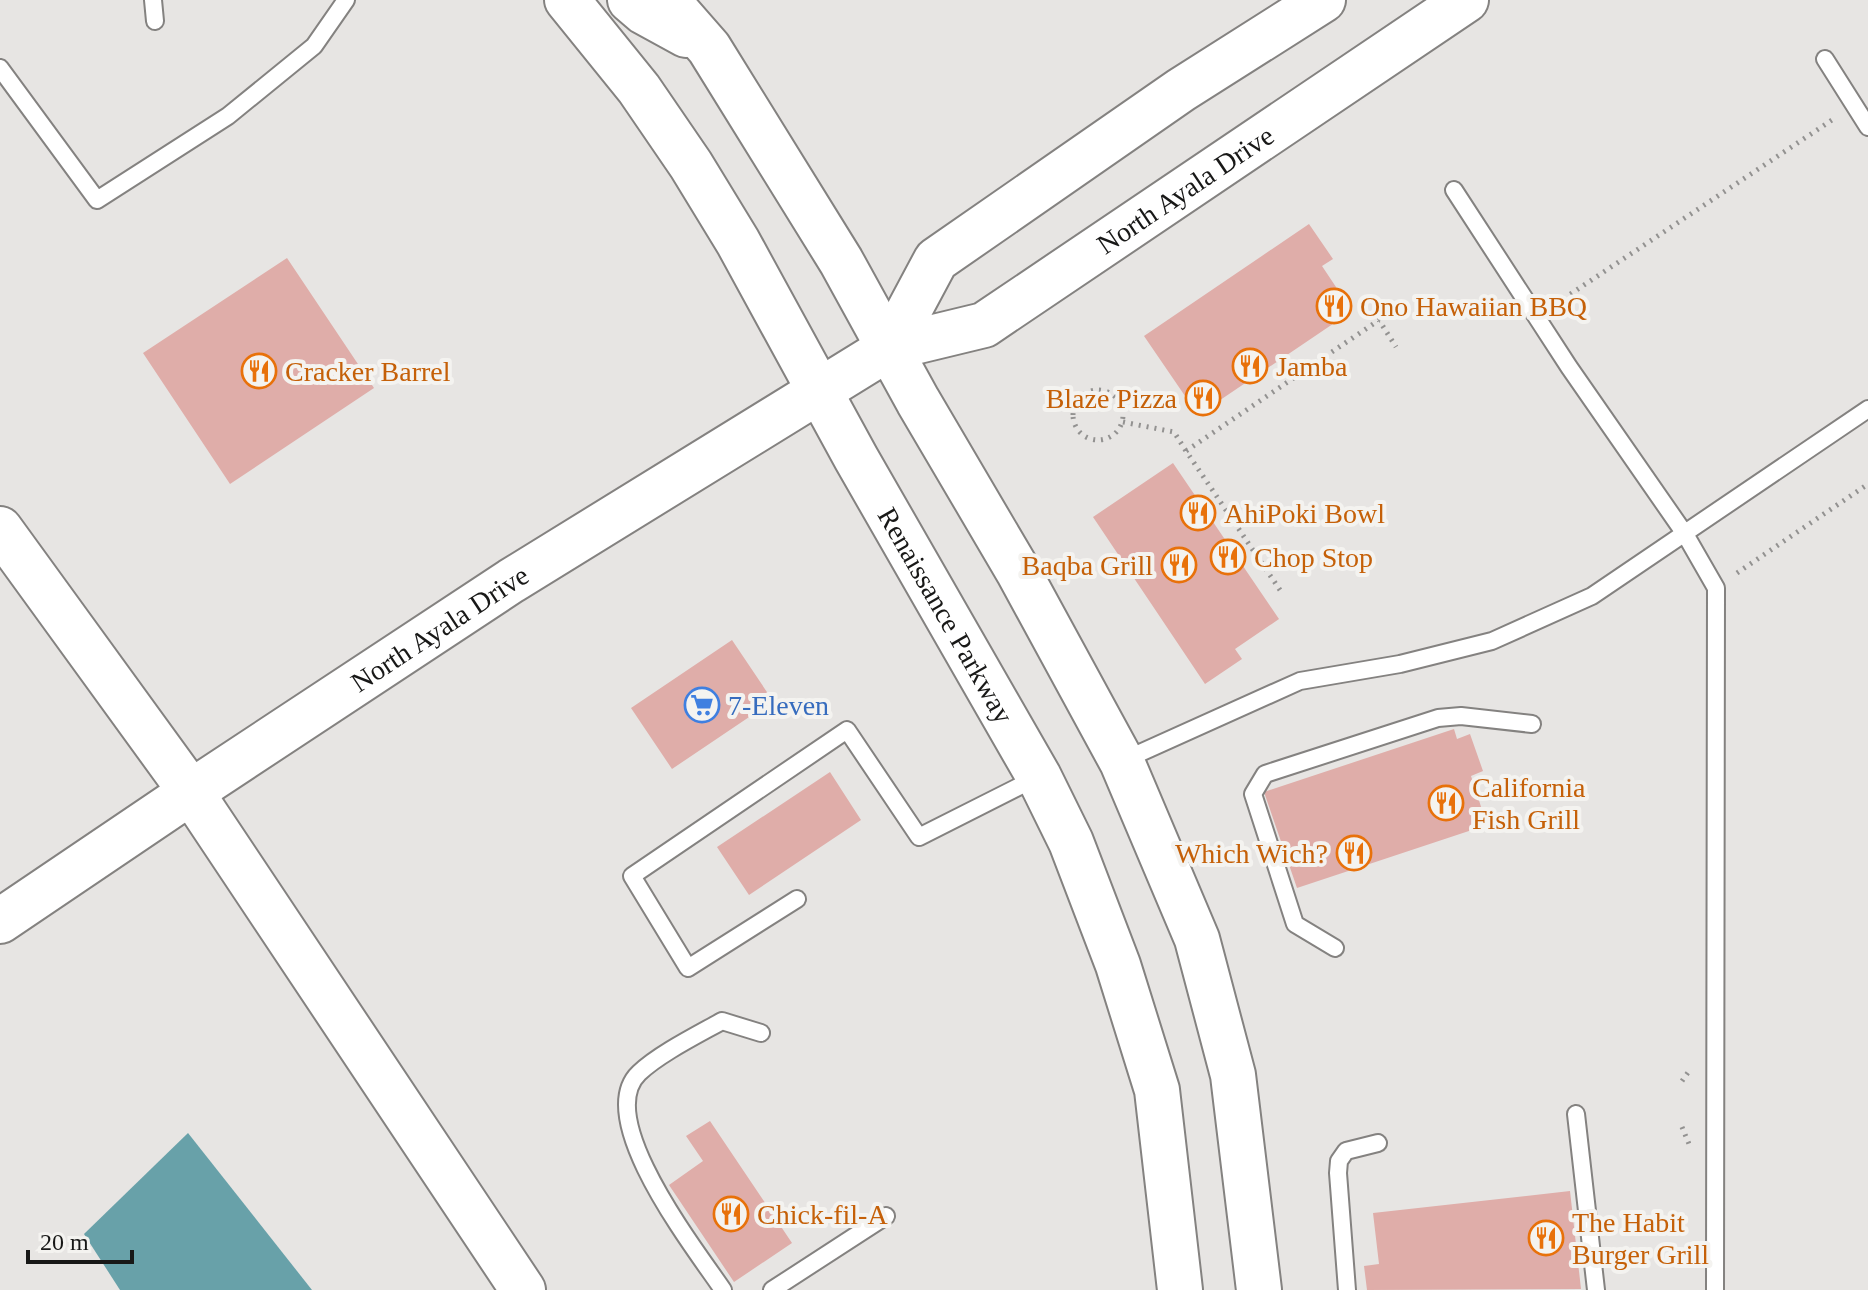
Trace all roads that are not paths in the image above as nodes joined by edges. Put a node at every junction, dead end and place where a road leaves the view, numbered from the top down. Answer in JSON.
{"nodes":[{"id":1,"x":153,"y":0,"type":"edge"},
{"id":2,"x":346,"y":0,"type":"edge"},
{"id":3,"x":567,"y":0,"type":"edge"},
{"id":4,"x":630,"y":0,"type":"edge"},
{"id":5,"x":667,"y":0,"type":"edge"},
{"id":6,"x":1323,"y":0,"type":"edge"},
{"id":7,"x":1466,"y":0,"type":"edge"},
{"id":8,"x":155,"y":21,"type":"dead end"},
{"id":9,"x":709,"y":48,"type":"junction"},
{"id":10,"x":1825,"y":59,"type":"dead end"},
{"id":11,"x":0,"y":68,"type":"edge"},
{"id":12,"x":1868,"y":127,"type":"edge"},
{"id":13,"x":1454,"y":190,"type":"dead end"},
{"id":14,"x":889,"y":348,"type":"junction"},
{"id":15,"x":820,"y":391,"type":"junction"},
{"id":16,"x":1868,"y":409,"type":"edge"},
{"id":17,"x":0,"y":529,"type":"edge"},
{"id":18,"x":1685,"y":534,"type":"junction"},
{"id":19,"x":1532,"y":724,"type":"dead end"},
{"id":20,"x":1122,"y":762,"type":"junction"},
{"id":21,"x":1039,"y":777,"type":"junction"},
{"id":22,"x":191,"y":792,"type":"junction"},
{"id":23,"x":797,"y":899,"type":"dead end"},
{"id":24,"x":0,"y":921,"type":"edge"},
{"id":25,"x":1335,"y":948,"type":"dead end"},
{"id":26,"x":761,"y":1033,"type":"dead end"},
{"id":27,"x":1576,"y":1114,"type":"dead end"},
{"id":28,"x":1378,"y":1143,"type":"dead end"},
{"id":29,"x":886,"y":1216,"type":"dead end"},
{"id":30,"x":523,"y":1290,"type":"edge"},
{"id":31,"x":723,"y":1290,"type":"edge"},
{"id":32,"x":772,"y":1290,"type":"edge"},
{"id":33,"x":1180,"y":1290,"type":"edge"},
{"id":34,"x":1259,"y":1290,"type":"edge"},
{"id":35,"x":1347,"y":1290,"type":"edge"},
{"id":36,"x":1596,"y":1290,"type":"edge"},
{"id":37,"x":1715,"y":1290,"type":"edge"}],
"edges":[{"from":1,"to":8,"type":"lane"},
{"from":2,"to":11,"type":"lane"},
{"from":3,"to":15,"type":"main road","name":"Renaissance Parkway"},
{"from":4,"to":9,"type":"main road"},
{"from":5,"to":9,"type":"main road"},
{"from":6,"to":14,"type":"main road","name":"North Ayala Drive"},
{"from":7,"to":14,"type":"main road","name":"North Ayala Drive"},
{"from":9,"to":14,"type":"main road"},
{"from":10,"to":12,"type":"lane"},
{"from":13,"to":18,"type":"lane"},
{"from":14,"to":15,"type":"main road","name":"North Ayala Drive"},
{"from":14,"to":20,"type":"main road"},
{"from":15,"to":21,"type":"main road","name":"Renaissance Parkway"},
{"from":15,"to":22,"type":"main road","name":"North Ayala Drive"},
{"from":16,"to":18,"type":"lane"},
{"from":17,"to":22,"type":"main road"},
{"from":18,"to":20,"type":"lane"},
{"from":18,"to":37,"type":"lane"},
{"from":19,"to":25,"type":"lane"},
{"from":20,"to":34,"type":"main road"},
{"from":21,"to":23,"type":"lane"},
{"from":21,"to":33,"type":"main road","name":"Renaissance Parkway"},
{"from":22,"to":24,"type":"main road","name":"North Ayala Drive"},
{"from":22,"to":30,"type":"main road"},
{"from":26,"to":31,"type":"lane"},
{"from":27,"to":36,"type":"lane"},
{"from":28,"to":35,"type":"lane"},
{"from":29,"to":32,"type":"lane"}]}
